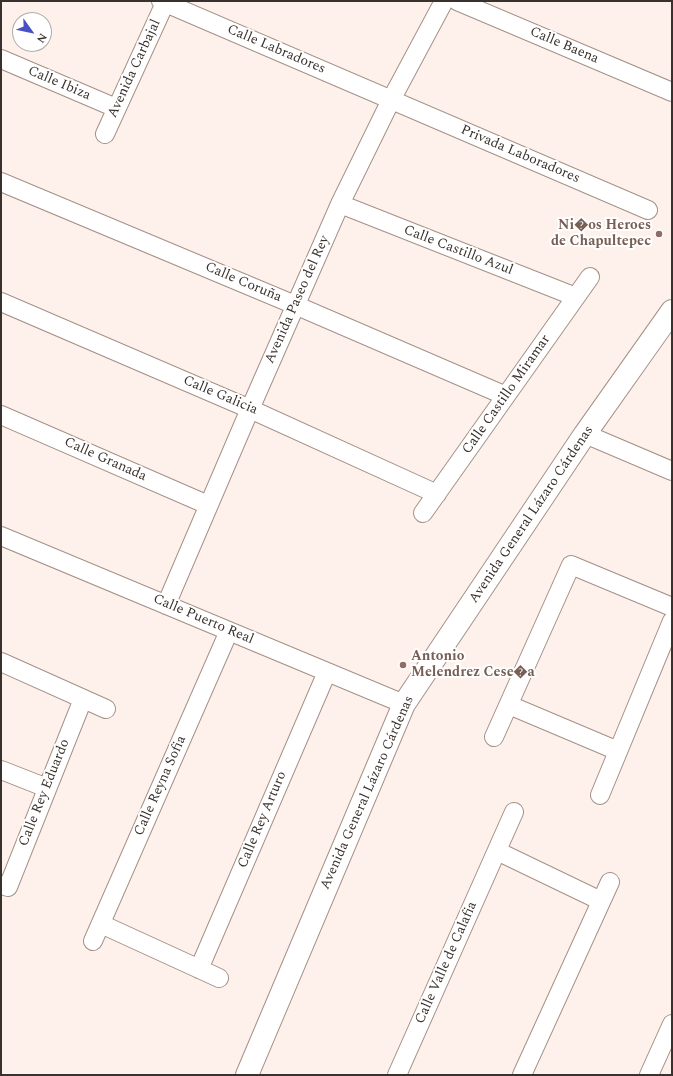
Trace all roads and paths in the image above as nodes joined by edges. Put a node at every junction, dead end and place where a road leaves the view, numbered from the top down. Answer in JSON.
{"nodes":[{"id":1,"x":444,"y":1,"type":"edge"},
{"id":2,"x":457,"y":1,"type":"edge"},
{"id":3,"x":163,"y":2,"type":"edge"},
{"id":4,"x":1,"y":59,"type":"edge"},
{"id":5,"x":672,"y":92,"type":"edge"},
{"id":6,"x":391,"y":100,"type":"junction"},
{"id":7,"x":116,"y":108,"type":"junction"},
{"id":8,"x":105,"y":134,"type":"dead end"},
{"id":9,"x":1,"y":182,"type":"edge"},
{"id":10,"x":340,"y":204,"type":"junction"},
{"id":11,"x":648,"y":210,"type":"dead end"},
{"id":12,"x":590,"y":277,"type":"dead end"},
{"id":13,"x":576,"y":297,"type":"junction"},
{"id":14,"x":1,"y":302,"type":"edge"},
{"id":15,"x":295,"y":306,"type":"junction"},
{"id":16,"x":672,"y":311,"type":"edge"},
{"id":17,"x":506,"y":396,"type":"junction"},
{"id":18,"x":250,"y":409,"type":"junction"},
{"id":19,"x":1,"y":415,"type":"edge"},
{"id":20,"x":585,"y":434,"type":"junction"},
{"id":21,"x":672,"y":471,"type":"edge"},
{"id":22,"x":437,"y":494,"type":"junction"},
{"id":23,"x":208,"y":505,"type":"junction"},
{"id":24,"x":423,"y":513,"type":"dead end"},
{"id":25,"x":1,"y":536,"type":"edge"},
{"id":26,"x":166,"y":605,"type":"junction"},
{"id":27,"x":672,"y":607,"type":"edge"},
{"id":28,"x":672,"y":620,"type":"edge"},
{"id":29,"x":229,"y":631,"type":"junction"},
{"id":30,"x":1,"y":662,"type":"edge"},
{"id":31,"x":327,"y":672,"type":"junction"},
{"id":32,"x":83,"y":699,"type":"junction"},
{"id":33,"x":404,"y":704,"type":"junction"},
{"id":34,"x":509,"y":705,"type":"junction"},
{"id":35,"x":106,"y":709,"type":"dead end"},
{"id":36,"x":494,"y":737,"type":"dead end"},
{"id":37,"x":618,"y":751,"type":"junction"},
{"id":38,"x":1,"y":770,"type":"edge"},
{"id":39,"x":47,"y":788,"type":"junction"},
{"id":40,"x":600,"y":795,"type":"dead end"},
{"id":41,"x":514,"y":812,"type":"dead end"},
{"id":42,"x":497,"y":851,"type":"junction"},
{"id":43,"x":610,"y":882,"type":"dead end"},
{"id":44,"x":4,"y":886,"type":"edge"},
{"id":45,"x":601,"y":901,"type":"junction"},
{"id":46,"x":101,"y":924,"type":"junction"},
{"id":47,"x":93,"y":941,"type":"dead end"},
{"id":48,"x":199,"y":969,"type":"junction"},
{"id":49,"x":219,"y":978,"type":"dead end"},
{"id":50,"x":672,"y":1024,"type":"edge"},
{"id":51,"x":247,"y":1075,"type":"edge"},
{"id":52,"x":397,"y":1075,"type":"edge"},
{"id":53,"x":522,"y":1075,"type":"edge"},
{"id":54,"x":649,"y":1075,"type":"edge"}],
"edges":[{"from":1,"to":6,"type":"street","name":"Avenida Paseo del Rey"},
{"from":2,"to":5,"type":"street","name":"Calle Baena"},
{"from":3,"to":6,"type":"street","name":"Calle Labradores"},
{"from":3,"to":7,"type":"street","name":"Avenida Carbajal"},
{"from":4,"to":7,"type":"street","name":"Calle Ibiza"},
{"from":6,"to":10,"type":"street","name":"Avenida Paseo del Rey"},
{"from":6,"to":11,"type":"street","name":"Privada Laboradores"},
{"from":7,"to":8,"type":"street","name":"Avenida Carbajal"},
{"from":9,"to":15,"type":"street","name":"Calle Coruña"},
{"from":10,"to":13,"type":"street","name":"Calle Castillo Azul"},
{"from":10,"to":15,"type":"street","name":"Avenida Paseo del Rey"},
{"from":12,"to":13,"type":"street","name":"Calle Castillo Miramar"},
{"from":13,"to":17,"type":"street","name":"Calle Castillo Miramar"},
{"from":14,"to":18,"type":"street","name":"Calle Galicia"},
{"from":15,"to":17,"type":"street","name":"Calle Coruña"},
{"from":15,"to":18,"type":"street","name":"Avenida Paseo del Rey"},
{"from":16,"to":20,"type":"street","name":"Avenida General Lázaro Cárdenas"},
{"from":17,"to":22,"type":"street","name":"Calle Castillo Miramar"},
{"from":18,"to":22,"type":"street","name":"Calle Galicia"},
{"from":18,"to":23,"type":"street","name":"Avenida Paseo del Rey"},
{"from":19,"to":23,"type":"street","name":"Calle Granada"},
{"from":20,"to":21,"type":"street"},
{"from":20,"to":33,"type":"street","name":"Avenida General Lázaro Cárdenas"},
{"from":22,"to":24,"type":"street","name":"Calle Castillo Miramar"},
{"from":23,"to":26,"type":"street","name":"Avenida Paseo del Rey"},
{"from":25,"to":26,"type":"street","name":"Calle Puerto Real"},
{"from":26,"to":29,"type":"street","name":"Calle Puerto Real"},
{"from":27,"to":34,"type":"street"},
{"from":28,"to":37,"type":"street"},
{"from":29,"to":31,"type":"street","name":"Calle Puerto Real"},
{"from":29,"to":46,"type":"street","name":"Calle Reyna Sofia"},
{"from":30,"to":32,"type":"street"},
{"from":31,"to":33,"type":"street","name":"Calle Puerto Real"},
{"from":31,"to":48,"type":"street","name":"Calle Rey Arturo"},
{"from":32,"to":35,"type":"street"},
{"from":32,"to":39,"type":"street","name":"Calle Rey Eduardo"},
{"from":33,"to":51,"type":"street","name":"Avenida General Lázaro Cárdenas"},
{"from":34,"to":36,"type":"street"},
{"from":34,"to":37,"type":"street"},
{"from":37,"to":40,"type":"street"},
{"from":38,"to":39,"type":"street"},
{"from":39,"to":44,"type":"street","name":"Calle Rey Eduardo"},
{"from":41,"to":42,"type":"street","name":"Calle Valle de Calafia"},
{"from":42,"to":45,"type":"street"},
{"from":42,"to":52,"type":"street","name":"Calle Valle de Calafia"},
{"from":43,"to":45,"type":"street"},
{"from":45,"to":53,"type":"street"},
{"from":46,"to":47,"type":"street","name":"Calle Reyna Sofia"},
{"from":46,"to":48,"type":"street"},
{"from":48,"to":49,"type":"street"},
{"from":50,"to":54,"type":"street"}]}
